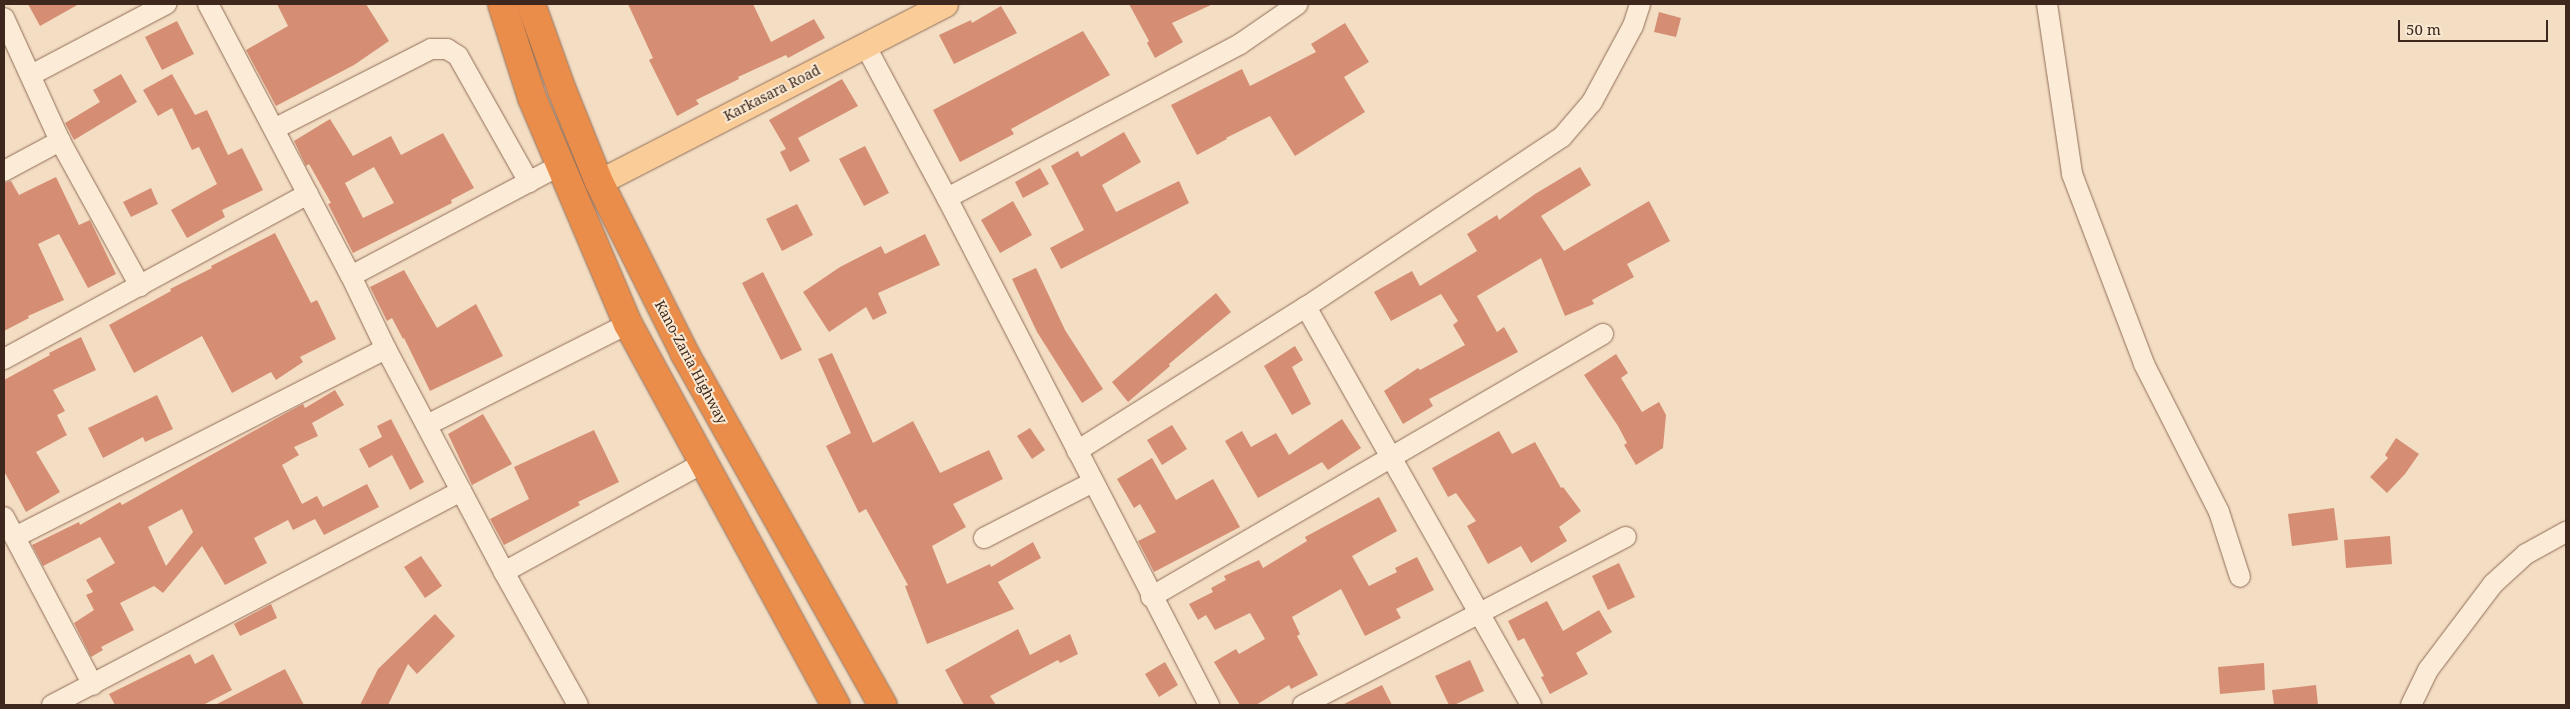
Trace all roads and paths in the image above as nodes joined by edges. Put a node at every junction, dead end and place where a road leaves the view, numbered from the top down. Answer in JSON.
{"nodes":[{"id":1,"x":166,"y":4,"type":"edge"},
{"id":2,"x":208,"y":4,"type":"edge"},
{"id":3,"x":502,"y":4,"type":"edge"},
{"id":4,"x":531,"y":4,"type":"edge"},
{"id":5,"x":1298,"y":4,"type":"edge"},
{"id":6,"x":1640,"y":4,"type":"edge"},
{"id":7,"x":2047,"y":4,"type":"edge"},
{"id":8,"x":940,"y":5,"type":"edge"},
{"id":9,"x":4,"y":18,"type":"edge"},
{"id":10,"x":865,"y":45,"type":"junction"},
{"id":11,"x":31,"y":75,"type":"junction"},
{"id":12,"x":274,"y":129,"type":"junction"},
{"id":13,"x":60,"y":141,"type":"junction"},
{"id":14,"x":559,"y":166,"type":"junction"},
{"id":15,"x":4,"y":172,"type":"edge"},
{"id":16,"x":529,"y":182,"type":"junction"},
{"id":17,"x":599,"y":182,"type":"junction"},
{"id":18,"x":308,"y":194,"type":"junction"},
{"id":19,"x":947,"y":198,"type":"junction"},
{"id":20,"x":351,"y":276,"type":"junction"},
{"id":21,"x":140,"y":286,"type":"junction"},
{"id":22,"x":1306,"y":307,"type":"junction"},
{"id":23,"x":628,"y":324,"type":"junction"},
{"id":24,"x":1603,"y":334,"type":"dead end"},
{"id":25,"x":386,"y":349,"type":"junction"},
{"id":26,"x":4,"y":359,"type":"edge"},
{"id":27,"x":427,"y":425,"type":"junction"},
{"id":28,"x":1077,"y":451,"type":"junction"},
{"id":29,"x":1391,"y":458,"type":"junction"},
{"id":30,"x":702,"y":463,"type":"junction"},
{"id":31,"x":1093,"y":482,"type":"junction"},
{"id":32,"x":462,"y":491,"type":"junction"},
{"id":33,"x":4,"y":516,"type":"edge"},
{"id":34,"x":2566,"y":532,"type":"edge"},
{"id":35,"x":15,"y":536,"type":"junction"},
{"id":36,"x":1626,"y":537,"type":"dead end"},
{"id":37,"x":984,"y":538,"type":"dead end"},
{"id":38,"x":504,"y":572,"type":"junction"},
{"id":39,"x":2240,"y":577,"type":"dead end"},
{"id":40,"x":1151,"y":597,"type":"junction"},
{"id":41,"x":1480,"y":613,"type":"junction"},
{"id":42,"x":93,"y":685,"type":"junction"},
{"id":43,"x":52,"y":705,"type":"edge"},
{"id":44,"x":578,"y":705,"type":"edge"},
{"id":45,"x":836,"y":705,"type":"edge"},
{"id":46,"x":883,"y":705,"type":"edge"},
{"id":47,"x":1209,"y":705,"type":"edge"},
{"id":48,"x":1302,"y":705,"type":"edge"},
{"id":49,"x":1531,"y":705,"type":"edge"},
{"id":50,"x":2411,"y":705,"type":"edge"}],
"edges":[{"from":1,"to":11,"type":"street"},
{"from":2,"to":12,"type":"street"},
{"from":3,"to":14,"type":"highway"},
{"from":4,"to":17,"type":"highway","name":"Kano-Zaria Highway"},
{"from":5,"to":19,"type":"street"},
{"from":6,"to":22,"type":"street"},
{"from":7,"to":39,"type":"street"},
{"from":8,"to":10,"type":"main road","name":"Karkasara Road"},
{"from":9,"to":11,"type":"street"},
{"from":10,"to":17,"type":"main road","name":"Karkasara Road"},
{"from":10,"to":19,"type":"street"},
{"from":11,"to":13,"type":"street"},
{"from":12,"to":16,"type":"street"},
{"from":12,"to":18,"type":"street"},
{"from":13,"to":15,"type":"street"},
{"from":13,"to":21,"type":"street"},
{"from":14,"to":16,"type":"street"},
{"from":14,"to":23,"type":"highway"},
{"from":16,"to":20,"type":"street"},
{"from":17,"to":46,"type":"highway","name":"Kano-Zaria Highway"},
{"from":18,"to":20,"type":"street"},
{"from":18,"to":21,"type":"street"},
{"from":19,"to":28,"type":"street"},
{"from":20,"to":25,"type":"street"},
{"from":21,"to":26,"type":"street"},
{"from":22,"to":28,"type":"street"},
{"from":22,"to":29,"type":"street"},
{"from":23,"to":27,"type":"street"},
{"from":23,"to":30,"type":"highway"},
{"from":24,"to":29,"type":"street"},
{"from":25,"to":27,"type":"street"},
{"from":25,"to":35,"type":"street"},
{"from":27,"to":32,"type":"street"},
{"from":28,"to":31,"type":"street"},
{"from":29,"to":40,"type":"street"},
{"from":29,"to":41,"type":"street"},
{"from":30,"to":38,"type":"street"},
{"from":30,"to":45,"type":"highway"},
{"from":31,"to":37,"type":"street"},
{"from":31,"to":40,"type":"street"},
{"from":32,"to":38,"type":"street"},
{"from":32,"to":42,"type":"street"},
{"from":33,"to":35,"type":"street"},
{"from":34,"to":50,"type":"street"},
{"from":35,"to":42,"type":"street"},
{"from":36,"to":41,"type":"street"},
{"from":38,"to":44,"type":"street"},
{"from":40,"to":47,"type":"street"},
{"from":41,"to":48,"type":"street"},
{"from":41,"to":49,"type":"street"},
{"from":42,"to":43,"type":"street"}]}
